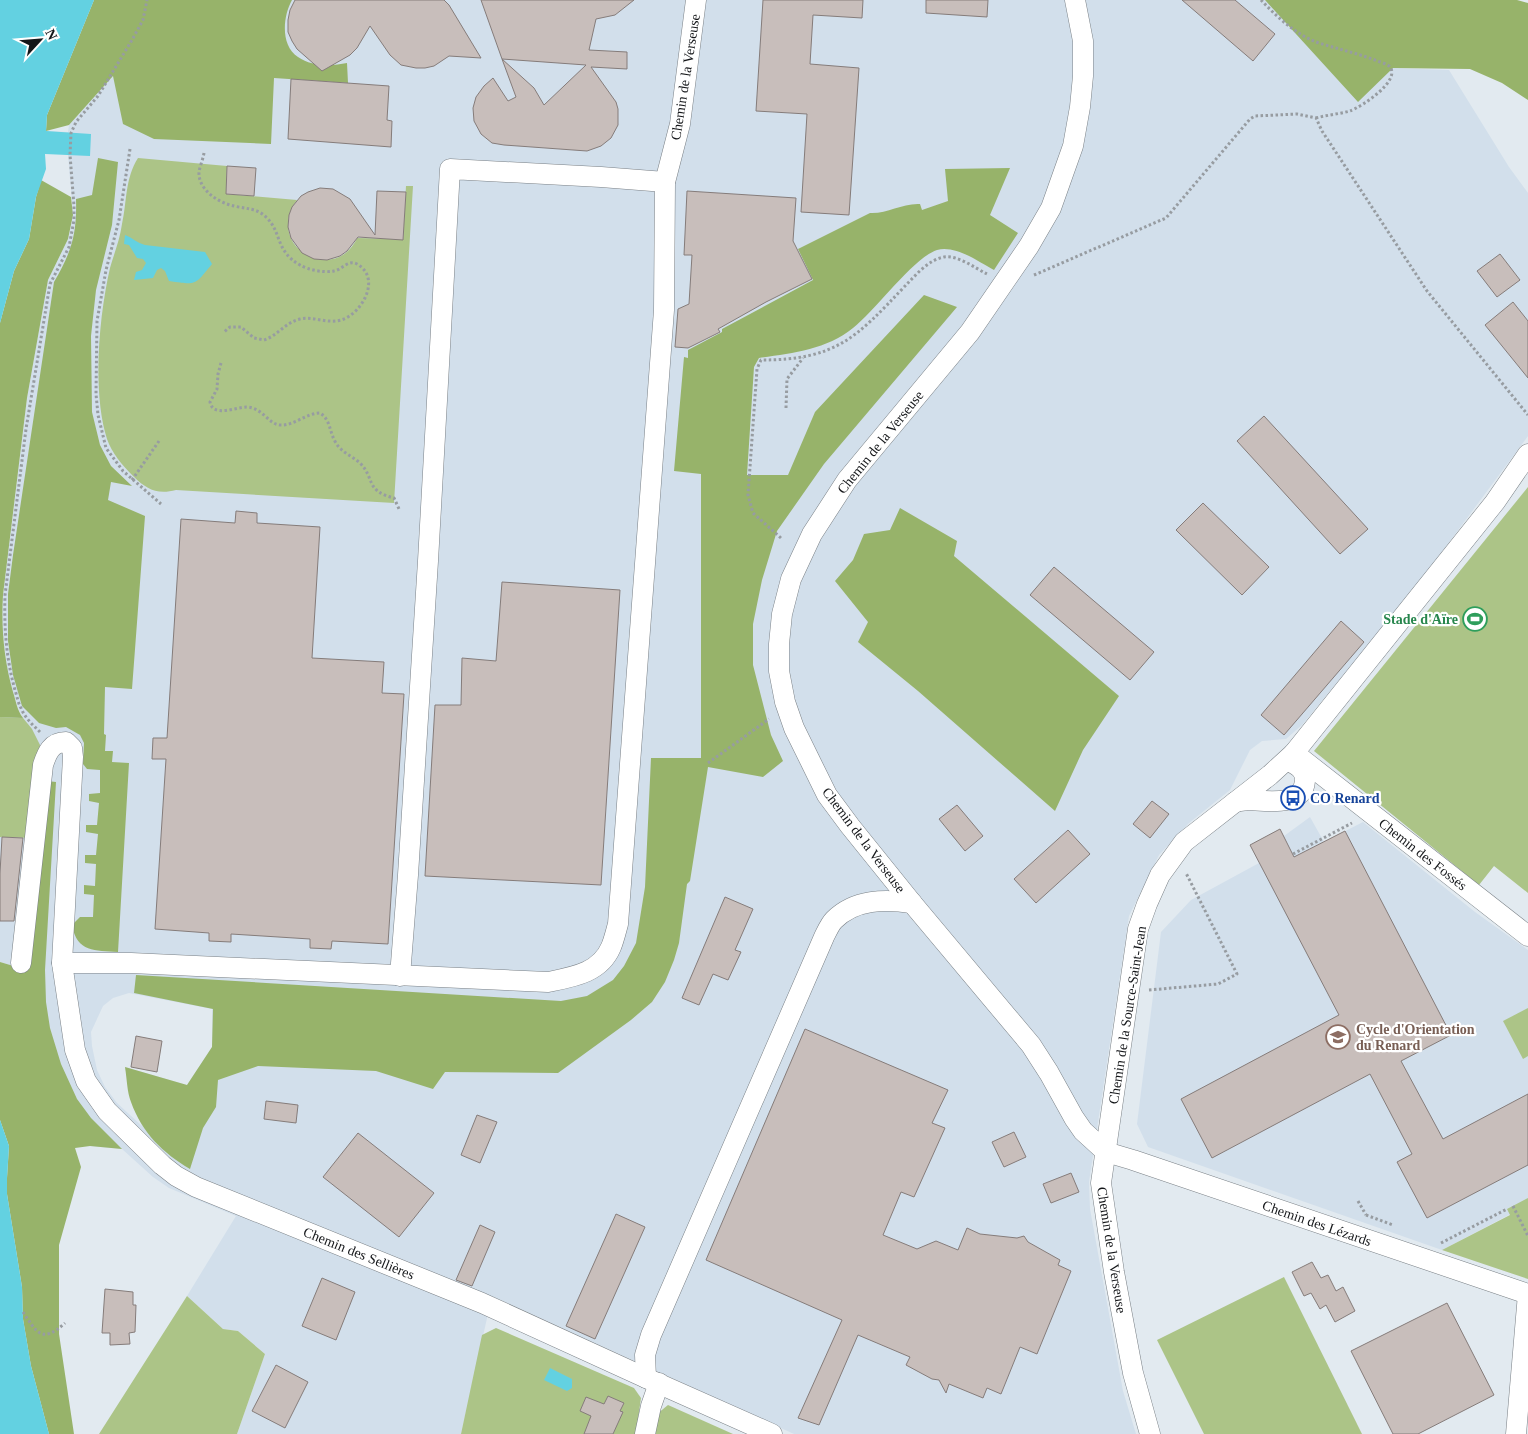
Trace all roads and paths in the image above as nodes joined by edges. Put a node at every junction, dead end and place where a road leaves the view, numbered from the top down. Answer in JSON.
{"nodes":[{"id":1,"x":147,"y":0,"type":"edge"},
{"id":2,"x":696,"y":0,"type":"edge"},
{"id":3,"x":1075,"y":0,"type":"edge"},
{"id":4,"x":1261,"y":0,"type":"edge"},
{"id":5,"x":1316,"y":118,"type":"junction"},
{"id":6,"x":130,"y":149,"type":"dead end"},
{"id":7,"x":204,"y":154,"type":"dead end"},
{"id":8,"x":665,"y":182,"type":"junction"},
{"id":9,"x":1016,"y":266,"type":"junction"},
{"id":10,"x":994,"y":277,"type":"dead end"},
{"id":11,"x":224,"y":332,"type":"dead end"},
{"id":12,"x":803,"y":358,"type":"junction"},
{"id":13,"x":221,"y":363,"type":"dead end"},
{"id":14,"x":786,"y":408,"type":"dead end"},
{"id":15,"x":1528,"y":415,"type":"edge"},
{"id":16,"x":159,"y":442,"type":"dead end"},
{"id":17,"x":1528,"y":454,"type":"edge"},
{"id":18,"x":132,"y":480,"type":"junction"},
{"id":19,"x":161,"y":504,"type":"dead end"},
{"id":20,"x":400,"y":511,"type":"dead end"},
{"id":21,"x":781,"y":538,"type":"dead end"},
{"id":22,"x":770,"y":719,"type":"dead end"},
{"id":23,"x":52,"y":745,"type":"junction"},
{"id":24,"x":1290,"y":756,"type":"junction"},
{"id":25,"x":708,"y":763,"type":"dead end"},
{"id":26,"x":1235,"y":802,"type":"junction"},
{"id":27,"x":1349,"y":825,"type":"dead end"},
{"id":28,"x":1293,"y":854,"type":"dead end"},
{"id":29,"x":1189,"y":880,"type":"dead end"},
{"id":30,"x":912,"y":903,"type":"junction"},
{"id":31,"x":1528,"y":936,"type":"edge"},
{"id":32,"x":21,"y":963,"type":"dead end"},
{"id":33,"x":62,"y":963,"type":"junction"},
{"id":34,"x":400,"y":976,"type":"junction"},
{"id":35,"x":1148,"y":990,"type":"dead end"},
{"id":36,"x":1106,"y":1152,"type":"junction"},
{"id":37,"x":1512,"y":1206,"type":"dead end"},
{"id":38,"x":1507,"y":1209,"type":"dead end"},
{"id":39,"x":1366,"y":1215,"type":"dead end"},
{"id":40,"x":1391,"y":1224,"type":"dead end"},
{"id":41,"x":1528,"y":1236,"type":"edge"},
{"id":42,"x":1433,"y":1240,"type":"dead end"},
{"id":43,"x":1528,"y":1294,"type":"edge"},
{"id":44,"x":23,"y":1312,"type":"dead end"},
{"id":45,"x":65,"y":1323,"type":"dead end"},
{"id":46,"x":652,"y":1381,"type":"junction"},
{"id":47,"x":645,"y":1434,"type":"edge"},
{"id":48,"x":772,"y":1434,"type":"edge"},
{"id":49,"x":1150,"y":1434,"type":"edge"},
{"id":50,"x":1516,"y":1434,"type":"edge"}],
"edges":[{"from":1,"to":23,"type":"path"},
{"from":2,"to":8,"type":"street","name":"Chemin de la Verseuse"},
{"from":3,"to":9,"type":"street","name":"Chemin de la Verseuse"},
{"from":4,"to":5,"type":"path"},
{"from":5,"to":9,"type":"path"},
{"from":5,"to":15,"type":"path"},
{"from":6,"to":18,"type":"path"},
{"from":7,"to":11,"type":"path"},
{"from":8,"to":34,"type":"street","name":"Chemin de la Verseuse"},
{"from":8,"to":34,"type":"street"},
{"from":9,"to":30,"type":"street","name":"Chemin de la Verseuse"},
{"from":10,"to":12,"type":"path"},
{"from":12,"to":14,"type":"path"},
{"from":12,"to":21,"type":"path"},
{"from":13,"to":20,"type":"path"},
{"from":16,"to":18,"type":"path"},
{"from":17,"to":24,"type":"street","name":"Chemin de la Source-Saint-Jean"},
{"from":18,"to":19,"type":"path"},
{"from":22,"to":25,"type":"path"},
{"from":23,"to":32,"type":"street"},
{"from":23,"to":33,"type":"street","name":"Chemin des Sellières"},
{"from":24,"to":26,"type":"street","name":"Chemin de la Source-Saint-Jean"},
{"from":24,"to":26,"type":"street"},
{"from":24,"to":31,"type":"street","name":"Chemin des Fossés"},
{"from":26,"to":36,"type":"street","name":"Chemin de la Source-Saint-Jean"},
{"from":27,"to":28,"type":"path"},
{"from":29,"to":35,"type":"path"},
{"from":30,"to":36,"type":"street","name":"Chemin de la Verseuse"},
{"from":30,"to":46,"type":"street"},
{"from":33,"to":34,"type":"street","name":"Chemin de la Verseuse"},
{"from":33,"to":46,"type":"street","name":"Chemin des Sellières"},
{"from":36,"to":43,"type":"street","name":"Chemin des Lézards"},
{"from":36,"to":49,"type":"street","name":"Chemin de la Verseuse"},
{"from":37,"to":41,"type":"path"},
{"from":38,"to":42,"type":"path"},
{"from":39,"to":40,"type":"path"},
{"from":43,"to":50,"type":"street"},
{"from":44,"to":45,"type":"path"},
{"from":46,"to":47,"type":"street"},
{"from":46,"to":48,"type":"street","name":"Chemin des Sellières"}]}
